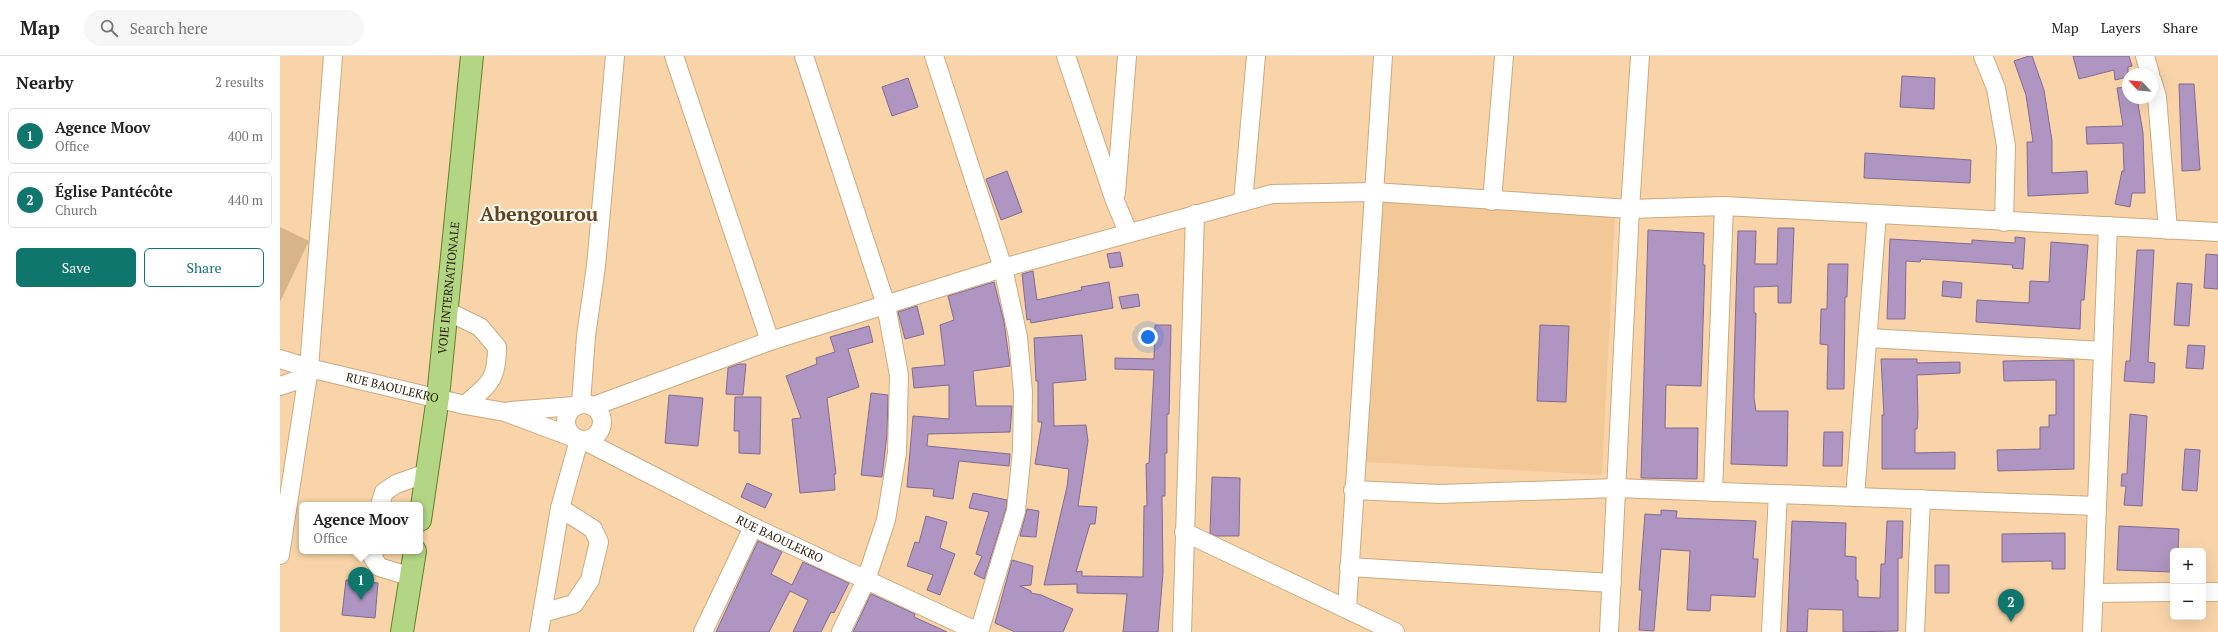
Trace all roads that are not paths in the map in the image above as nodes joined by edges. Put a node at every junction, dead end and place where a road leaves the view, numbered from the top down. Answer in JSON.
{"nodes":[{"id":1,"x":333,"y":56,"type":"edge"},
{"id":2,"x":472,"y":56,"type":"edge"},
{"id":3,"x":615,"y":56,"type":"edge"},
{"id":4,"x":674,"y":56,"type":"edge"},
{"id":5,"x":804,"y":56,"type":"edge"},
{"id":6,"x":934,"y":56,"type":"edge"},
{"id":7,"x":1066,"y":56,"type":"edge"},
{"id":8,"x":1127,"y":56,"type":"edge"},
{"id":9,"x":1256,"y":56,"type":"edge"},
{"id":10,"x":1383,"y":56,"type":"edge"},
{"id":11,"x":1504,"y":56,"type":"edge"},
{"id":12,"x":1640,"y":56,"type":"edge"},
{"id":13,"x":1983,"y":56,"type":"edge"},
{"id":14,"x":2145,"y":56,"type":"edge"},
{"id":15,"x":2148,"y":68,"type":"edge"},
{"id":16,"x":2158,"y":104,"type":"edge"},
{"id":17,"x":1374,"y":192,"type":"junction"},
{"id":18,"x":1115,"y":201,"type":"junction"},
{"id":19,"x":1492,"y":201,"type":"junction"},
{"id":20,"x":1242,"y":202,"type":"junction"},
{"id":21,"x":1724,"y":206,"type":"junction"},
{"id":22,"x":1630,"y":209,"type":"junction"},
{"id":23,"x":1195,"y":214,"type":"junction"},
{"id":24,"x":1876,"y":214,"type":"junction"},
{"id":25,"x":2004,"y":222,"type":"junction"},
{"id":26,"x":2108,"y":226,"type":"junction"},
{"id":27,"x":2168,"y":230,"type":"junction"},
{"id":28,"x":1128,"y":232,"type":"junction"},
{"id":29,"x":2218,"y":232,"type":"edge"},
{"id":30,"x":1002,"y":268,"type":"junction"},
{"id":31,"x":886,"y":304,"type":"junction"},
{"id":32,"x":447,"y":311,"type":"junction"},
{"id":33,"x":1868,"y":338,"type":"junction"},
{"id":34,"x":770,"y":341,"type":"junction"},
{"id":35,"x":2103,"y":351,"type":"junction"},
{"id":36,"x":280,"y":359,"type":"edge"},
{"id":37,"x":308,"y":372,"type":"junction"},
{"id":38,"x":280,"y":386,"type":"edge"},
{"id":39,"x":438,"y":397,"type":"junction"},
{"id":40,"x":465,"y":405,"type":"junction"},
{"id":41,"x":583,"y":405,"type":"junction"},
{"id":42,"x":505,"y":412,"type":"junction"},
{"id":43,"x":579,"y":439,"type":"junction"},
{"id":44,"x":427,"y":473,"type":"junction"},
{"id":45,"x":1616,"y":488,"type":"junction"},
{"id":46,"x":1353,"y":490,"type":"junction"},
{"id":47,"x":1713,"y":492,"type":"junction"},
{"id":48,"x":1778,"y":494,"type":"junction"},
{"id":49,"x":1855,"y":497,"type":"junction"},
{"id":50,"x":1921,"y":499,"type":"junction"},
{"id":51,"x":381,"y":502,"type":"edge"},
{"id":52,"x":423,"y":502,"type":"edge"},
{"id":53,"x":2096,"y":506,"type":"junction"},
{"id":54,"x":560,"y":508,"type":"junction"},
{"id":55,"x":753,"y":527,"type":"junction"},
{"id":56,"x":1184,"y":532,"type":"junction"},
{"id":57,"x":374,"y":554,"type":"edge"},
{"id":58,"x":415,"y":554,"type":"edge"},
{"id":59,"x":280,"y":555,"type":"edge"},
{"id":60,"x":1349,"y":567,"type":"junction"},
{"id":61,"x":412,"y":577,"type":"junction"},
{"id":62,"x":866,"y":580,"type":"junction"},
{"id":63,"x":1612,"y":583,"type":"junction"},
{"id":64,"x":2170,"y":592,"type":"edge"},
{"id":65,"x":2206,"y":592,"type":"edge"},
{"id":66,"x":2218,"y":592,"type":"edge"},
{"id":67,"x":2094,"y":593,"type":"junction"},
{"id":68,"x":1347,"y":608,"type":"junction"},
{"id":69,"x":542,"y":613,"type":"junction"},
{"id":70,"x":402,"y":632,"type":"edge"},
{"id":71,"x":539,"y":632,"type":"edge"},
{"id":72,"x":703,"y":632,"type":"edge"},
{"id":73,"x":840,"y":632,"type":"edge"},
{"id":74,"x":979,"y":632,"type":"edge"},
{"id":75,"x":1182,"y":632,"type":"edge"},
{"id":76,"x":1395,"y":632,"type":"edge"},
{"id":77,"x":1609,"y":632,"type":"edge"},
{"id":78,"x":1771,"y":632,"type":"edge"},
{"id":79,"x":1915,"y":632,"type":"edge"},
{"id":80,"x":2092,"y":632,"type":"edge"}],
"edges":[{"from":1,"to":37,"type":"street"},
{"from":2,"to":32,"type":"main road","name":"VOIE INTERNATIONALE"},
{"from":3,"to":41,"type":"street"},
{"from":4,"to":34,"type":"street"},
{"from":5,"to":31,"type":"street"},
{"from":6,"to":30,"type":"street"},
{"from":7,"to":18,"type":"street"},
{"from":8,"to":18,"type":"street"},
{"from":9,"to":20,"type":"street"},
{"from":10,"to":17,"type":"street"},
{"from":11,"to":19,"type":"street"},
{"from":12,"to":22,"type":"street"},
{"from":13,"to":25,"type":"street"},
{"from":14,"to":15,"type":"street"},
{"from":16,"to":27,"type":"street"},
{"from":17,"to":19,"type":"street","name":"RUE BAOULEKRO"},
{"from":17,"to":20,"type":"street","name":"RUE BAOULEKRO"},
{"from":17,"to":46,"type":"street"},
{"from":18,"to":28,"type":"street"},
{"from":19,"to":22,"type":"street","name":"RUE BAOULEKRO"},
{"from":20,"to":23,"type":"street","name":"RUE BAOULEKRO"},
{"from":21,"to":22,"type":"street","name":"RUE BAOULEKRO"},
{"from":21,"to":24,"type":"street","name":"RUE BAOULEKRO"},
{"from":21,"to":47,"type":"street"},
{"from":22,"to":45,"type":"street"},
{"from":23,"to":28,"type":"street","name":"RUE BAOULEKRO"},
{"from":23,"to":56,"type":"street"},
{"from":24,"to":25,"type":"street","name":"RUE BAOULEKRO"},
{"from":24,"to":33,"type":"street"},
{"from":25,"to":26,"type":"street","name":"RUE BAOULEKRO"},
{"from":26,"to":27,"type":"street","name":"RUE BAOULEKRO"},
{"from":26,"to":35,"type":"street"},
{"from":27,"to":29,"type":"street","name":"RUE BAOULEKRO"},
{"from":28,"to":30,"type":"street","name":"RUE BAOULEKRO"},
{"from":30,"to":31,"type":"street","name":"RUE BAOULEKRO"},
{"from":30,"to":74,"type":"street"},
{"from":31,"to":34,"type":"street","name":"RUE BAOULEKRO"},
{"from":31,"to":62,"type":"street"},
{"from":32,"to":39,"type":"main road","name":"VOIE INTERNATIONALE"},
{"from":32,"to":40,"type":"street"},
{"from":33,"to":35,"type":"street"},
{"from":33,"to":49,"type":"street"},
{"from":34,"to":41,"type":"street","name":"RUE BAOULEKRO"},
{"from":35,"to":53,"type":"street"},
{"from":36,"to":37,"type":"street","name":"RUE BAOULEKRO"},
{"from":37,"to":38,"type":"street"},
{"from":37,"to":39,"type":"street","name":"RUE BAOULEKRO"},
{"from":37,"to":59,"type":"street"},
{"from":39,"to":40,"type":"street","name":"RUE BAOULEKRO"},
{"from":39,"to":44,"type":"main road","name":"VOIE INTERNATIONALE"},
{"from":40,"to":42,"type":"street","name":"RUE BAOULEKRO"},
{"from":41,"to":42,"type":"street","name":"RUE BAOULEKRO"},
{"from":41,"to":43,"type":"street"},
{"from":41,"to":43,"type":"street"},
{"from":42,"to":43,"type":"street","name":"RUE BAOULEKRO"},
{"from":43,"to":54,"type":"street"},
{"from":43,"to":55,"type":"street","name":"RUE BAOULEKRO"},
{"from":44,"to":51,"type":"street"},
{"from":44,"to":52,"type":"main road","name":"VOIE INTERNATIONALE"},
{"from":45,"to":46,"type":"street"},
{"from":45,"to":47,"type":"street"},
{"from":45,"to":63,"type":"street"},
{"from":46,"to":60,"type":"street"},
{"from":47,"to":48,"type":"street"},
{"from":48,"to":49,"type":"street"},
{"from":48,"to":78,"type":"street"},
{"from":49,"to":50,"type":"street"},
{"from":50,"to":53,"type":"street"},
{"from":50,"to":79,"type":"street"},
{"from":53,"to":67,"type":"street"},
{"from":54,"to":69,"type":"street"},
{"from":54,"to":69,"type":"street"},
{"from":55,"to":62,"type":"street","name":"RUE BAOULEKRO"},
{"from":55,"to":72,"type":"street"},
{"from":56,"to":68,"type":"street"},
{"from":56,"to":75,"type":"street"},
{"from":57,"to":61,"type":"street"},
{"from":58,"to":61,"type":"main road"},
{"from":60,"to":63,"type":"street"},
{"from":60,"to":68,"type":"street"},
{"from":61,"to":70,"type":"main road"},
{"from":62,"to":73,"type":"street"},
{"from":62,"to":74,"type":"street","name":"RUE BAOULEKRO"},
{"from":63,"to":77,"type":"street"},
{"from":64,"to":67,"type":"street"},
{"from":65,"to":66,"type":"street"},
{"from":67,"to":80,"type":"street"},
{"from":68,"to":76,"type":"street"},
{"from":69,"to":71,"type":"street"}]}
